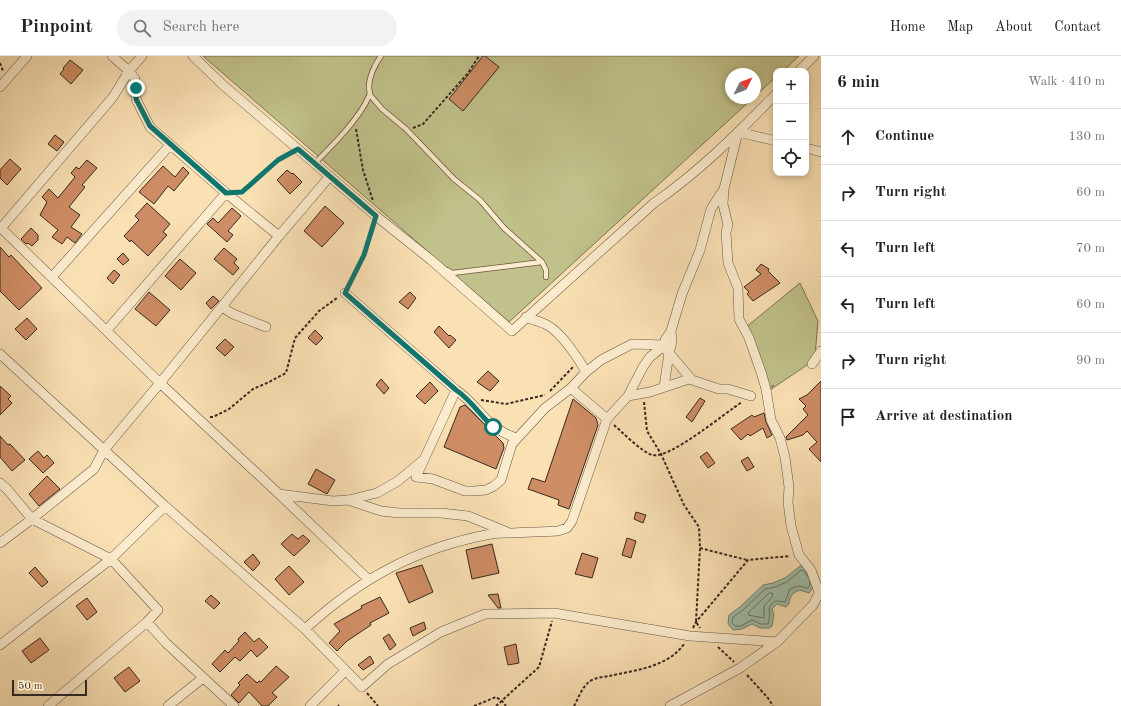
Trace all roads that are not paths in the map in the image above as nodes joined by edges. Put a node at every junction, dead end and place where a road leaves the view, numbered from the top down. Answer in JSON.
{"nodes":[{"id":1,"x":27,"y":56,"type":"edge"},
{"id":2,"x":112,"y":56,"type":"edge"},
{"id":3,"x":142,"y":56,"type":"edge"},
{"id":4,"x":193,"y":56,"type":"edge"},
{"id":5,"x":381,"y":56,"type":"edge"},
{"id":6,"x":814,"y":56,"type":"edge"},
{"id":7,"x":802,"y":68,"type":"edge"},
{"id":8,"x":130,"y":71,"type":"junction"},
{"id":9,"x":0,"y":87,"type":"edge"},
{"id":10,"x":370,"y":94,"type":"junction"},
{"id":11,"x":773,"y":97,"type":"edge"},
{"id":12,"x":738,"y":132,"type":"junction"},
{"id":13,"x":773,"y":140,"type":"edge"},
{"id":14,"x":170,"y":145,"type":"junction"},
{"id":15,"x":809,"y":149,"type":"edge"},
{"id":16,"x":821,"y":152,"type":"edge"},
{"id":17,"x":315,"y":164,"type":"junction"},
{"id":18,"x":330,"y":176,"type":"junction"},
{"id":19,"x":724,"y":190,"type":"junction"},
{"id":20,"x":226,"y":193,"type":"junction"},
{"id":21,"x":1,"y":227,"type":"edge"},
{"id":22,"x":279,"y":236,"type":"junction"},
{"id":23,"x":431,"y":260,"type":"junction"},
{"id":24,"x":542,"y":262,"type":"junction"},
{"id":25,"x":52,"y":277,"type":"junction"},
{"id":26,"x":546,"y":277,"type":"dead end"},
{"id":27,"x":345,"y":293,"type":"road end"},
{"id":28,"x":222,"y":307,"type":"junction"},
{"id":29,"x":526,"y":317,"type":"junction"},
{"id":30,"x":266,"y":327,"type":"dead end"},
{"id":31,"x":107,"y":330,"type":"junction"},
{"id":32,"x":666,"y":348,"type":"junction"},
{"id":33,"x":821,"y":351,"type":"edge"},
{"id":34,"x":0,"y":354,"type":"edge"},
{"id":35,"x":812,"y":364,"type":"dead end"},
{"id":36,"x":586,"y":372,"type":"junction"},
{"id":37,"x":692,"y":380,"type":"junction"},
{"id":38,"x":160,"y":383,"type":"junction"},
{"id":39,"x":664,"y":387,"type":"junction"},
{"id":40,"x":571,"y":388,"type":"junction"},
{"id":41,"x":456,"y":390,"type":"junction"},
{"id":42,"x":628,"y":396,"type":"junction"},
{"id":43,"x":752,"y":396,"type":"road end"},
{"id":44,"x":607,"y":419,"type":"junction"},
{"id":45,"x":517,"y":438,"type":"junction"},
{"id":46,"x":104,"y":450,"type":"junction"},
{"id":47,"x":424,"y":459,"type":"junction"},
{"id":48,"x":0,"y":483,"type":"edge"},
{"id":49,"x":279,"y":494,"type":"junction"},
{"id":50,"x":348,"y":500,"type":"junction"},
{"id":51,"x":165,"y":506,"type":"junction"},
{"id":52,"x":32,"y":519,"type":"junction"},
{"id":53,"x":510,"y":533,"type":"junction"},
{"id":54,"x":0,"y":543,"type":"edge"},
{"id":55,"x":111,"y":559,"type":"junction"},
{"id":56,"x":368,"y":580,"type":"junction"},
{"id":57,"x":820,"y":590,"type":"edge"},
{"id":58,"x":147,"y":622,"type":"junction"},
{"id":59,"x":305,"y":629,"type":"junction"},
{"id":60,"x":777,"y":642,"type":"junction"},
{"id":61,"x":0,"y":645,"type":"edge"},
{"id":62,"x":345,"y":671,"type":"junction"},
{"id":63,"x":203,"y":678,"type":"junction"},
{"id":64,"x":48,"y":706,"type":"edge"},
{"id":65,"x":168,"y":706,"type":"edge"},
{"id":66,"x":234,"y":706,"type":"edge"},
{"id":67,"x":310,"y":706,"type":"edge"},
{"id":68,"x":670,"y":706,"type":"edge"}],
"edges":[{"from":1,"to":9,"type":"street"},
{"from":2,"to":8,"type":"street"},
{"from":3,"to":8,"type":"street"},
{"from":4,"to":17,"type":"street"},
{"from":5,"to":10,"type":"lane"},
{"from":6,"to":7,"type":"street"},
{"from":8,"to":14,"type":"street"},
{"from":8,"to":21,"type":"street"},
{"from":10,"to":17,"type":"lane"},
{"from":10,"to":24,"type":"lane"},
{"from":11,"to":12,"type":"street"},
{"from":12,"to":13,"type":"street"},
{"from":12,"to":19,"type":"street"},
{"from":12,"to":29,"type":"street"},
{"from":14,"to":20,"type":"street"},
{"from":14,"to":25,"type":"street"},
{"from":15,"to":16,"type":"street"},
{"from":17,"to":18,"type":"street"},
{"from":18,"to":22,"type":"street"},
{"from":18,"to":23,"type":"street"},
{"from":19,"to":32,"type":"street"},
{"from":19,"to":57,"type":"street"},
{"from":20,"to":22,"type":"street"},
{"from":20,"to":31,"type":"street"},
{"from":21,"to":25,"type":"street"},
{"from":22,"to":28,"type":"street"},
{"from":23,"to":24,"type":"lane"},
{"from":23,"to":29,"type":"street"},
{"from":24,"to":26,"type":"lane"},
{"from":25,"to":31,"type":"street"},
{"from":27,"to":41,"type":"street"},
{"from":28,"to":30,"type":"street"},
{"from":28,"to":38,"type":"street"},
{"from":29,"to":36,"type":"street"},
{"from":31,"to":38,"type":"street"},
{"from":32,"to":36,"type":"street"},
{"from":32,"to":37,"type":"street"},
{"from":32,"to":39,"type":"street"},
{"from":32,"to":42,"type":"street"},
{"from":33,"to":35,"type":"street"},
{"from":34,"to":46,"type":"street"},
{"from":36,"to":40,"type":"street"},
{"from":37,"to":39,"type":"street"},
{"from":37,"to":43,"type":"street"},
{"from":38,"to":46,"type":"street"},
{"from":38,"to":49,"type":"street"},
{"from":39,"to":42,"type":"street"},
{"from":40,"to":44,"type":"street"},
{"from":40,"to":45,"type":"street"},
{"from":41,"to":45,"type":"street"},
{"from":41,"to":47,"type":"street"},
{"from":42,"to":44,"type":"street"},
{"from":44,"to":53,"type":"street"},
{"from":45,"to":47,"type":"street"},
{"from":46,"to":51,"type":"street"},
{"from":46,"to":52,"type":"street"},
{"from":47,"to":50,"type":"street"},
{"from":48,"to":52,"type":"street"},
{"from":49,"to":50,"type":"street"},
{"from":49,"to":56,"type":"street"},
{"from":50,"to":53,"type":"street"},
{"from":51,"to":55,"type":"street"},
{"from":51,"to":59,"type":"street"},
{"from":52,"to":54,"type":"street"},
{"from":52,"to":55,"type":"street"},
{"from":53,"to":56,"type":"street"},
{"from":55,"to":58,"type":"street"},
{"from":55,"to":61,"type":"street"},
{"from":56,"to":59,"type":"street"},
{"from":57,"to":60,"type":"street"},
{"from":58,"to":63,"type":"street"},
{"from":58,"to":64,"type":"street"},
{"from":59,"to":62,"type":"street"},
{"from":60,"to":62,"type":"street"},
{"from":60,"to":68,"type":"street"},
{"from":62,"to":67,"type":"street"},
{"from":63,"to":65,"type":"street"},
{"from":63,"to":66,"type":"street"}]}
